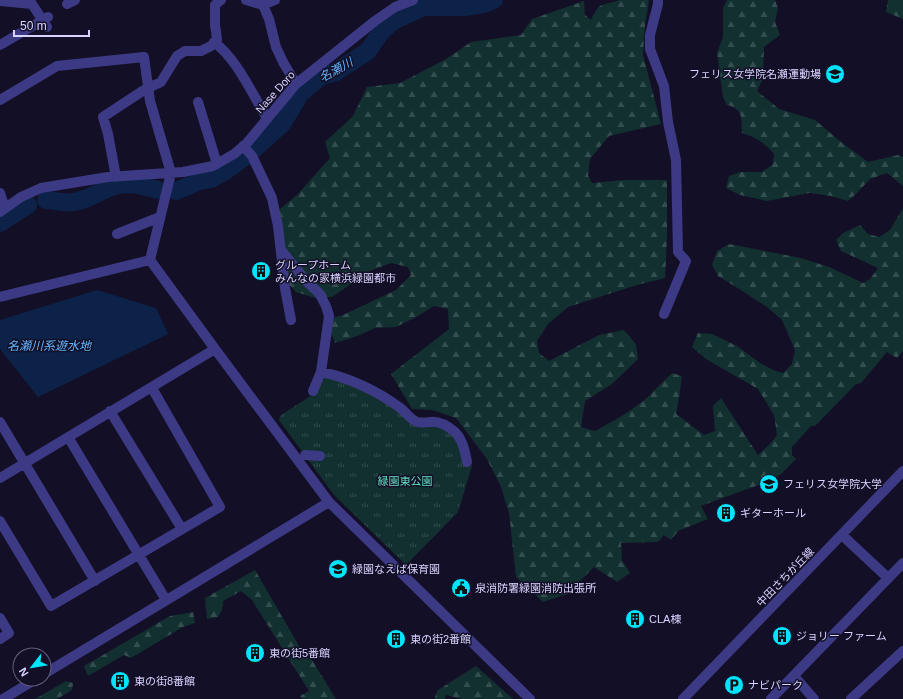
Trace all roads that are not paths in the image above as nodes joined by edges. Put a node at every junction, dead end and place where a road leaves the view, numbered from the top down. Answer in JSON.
{"nodes":[{"id":1,"x":221,"y":0,"type":"edge"},
{"id":2,"x":246,"y":0,"type":"edge"},
{"id":3,"x":275,"y":0,"type":"edge"},
{"id":4,"x":413,"y":0,"type":"edge"},
{"id":5,"x":658,"y":0,"type":"edge"},
{"id":6,"x":0,"y":1,"type":"edge"},
{"id":7,"x":393,"y":4,"type":"edge"},
{"id":8,"x":263,"y":6,"type":"junction"},
{"id":9,"x":214,"y":42,"type":"junction"},
{"id":10,"x":0,"y":45,"type":"edge"},
{"id":11,"x":296,"y":84,"type":"junction"},
{"id":12,"x":148,"y":89,"type":"junction"},
{"id":13,"x":0,"y":100,"type":"edge"},
{"id":14,"x":198,"y":102,"type":"dead end"},
{"id":15,"x":267,"y":118,"type":"junction"},
{"id":16,"x":247,"y":151,"type":"junction"},
{"id":17,"x":216,"y":164,"type":"junction"},
{"id":18,"x":171,"y":173,"type":"junction"},
{"id":19,"x":116,"y":177,"type":"junction"},
{"id":20,"x":0,"y":193,"type":"edge"},
{"id":21,"x":3,"y":210,"type":"edge"},
{"id":22,"x":160,"y":217,"type":"junction"},
{"id":23,"x":117,"y":234,"type":"dead end"},
{"id":24,"x":281,"y":250,"type":"junction"},
{"id":25,"x":150,"y":260,"type":"junction"},
{"id":26,"x":0,"y":297,"type":"edge"},
{"id":27,"x":664,"y":314,"type":"dead end"},
{"id":28,"x":291,"y":320,"type":"dead end"},
{"id":29,"x":215,"y":349,"type":"junction"},
{"id":30,"x":322,"y":372,"type":"junction"},
{"id":31,"x":152,"y":388,"type":"junction"},
{"id":32,"x":314,"y":391,"type":"dead end"},
{"id":33,"x":110,"y":411,"type":"junction"},
{"id":34,"x":0,"y":422,"type":"edge"},
{"id":35,"x":68,"y":437,"type":"junction"},
{"id":36,"x":305,"y":455,"type":"dead end"},
{"id":37,"x":320,"y":456,"type":"dead end"},
{"id":38,"x":467,"y":462,"type":"dead end"},
{"id":39,"x":25,"y":463,"type":"junction"},
{"id":40,"x":903,"y":471,"type":"edge"},
{"id":41,"x":0,"y":478,"type":"edge"},
{"id":42,"x":329,"y":502,"type":"junction"},
{"id":43,"x":0,"y":521,"type":"edge"},
{"id":44,"x":182,"y":529,"type":"junction"},
{"id":45,"x":842,"y":535,"type":"junction"},
{"id":46,"x":139,"y":555,"type":"junction"},
{"id":47,"x":903,"y":563,"type":"edge"},
{"id":48,"x":888,"y":578,"type":"junction"},
{"id":49,"x":95,"y":581,"type":"junction"},
{"id":50,"x":166,"y":600,"type":"junction"},
{"id":51,"x":0,"y":618,"type":"edge"},
{"id":52,"x":0,"y":639,"type":"edge"},
{"id":53,"x":903,"y":650,"type":"edge"},
{"id":54,"x":52,"y":669,"type":"edge"},
{"id":55,"x":794,"y":676,"type":"junction"},
{"id":56,"x":23,"y":687,"type":"edge"},
{"id":57,"x":3,"y":699,"type":"edge"},
{"id":58,"x":530,"y":699,"type":"edge"},
{"id":59,"x":683,"y":699,"type":"edge"},
{"id":60,"x":771,"y":699,"type":"edge"},
{"id":61,"x":814,"y":699,"type":"edge"},
{"id":62,"x":851,"y":699,"type":"edge"}],
"edges":[{"from":1,"to":9,"type":"street"},
{"from":2,"to":8,"type":"street"},
{"from":3,"to":8,"type":"street"},
{"from":4,"to":7,"type":"street","name":"Nase Doro"},
{"from":5,"to":27,"type":"street"},
{"from":6,"to":10,"type":"street"},
{"from":7,"to":11,"type":"street","name":"Nase Doro"},
{"from":8,"to":11,"type":"street"},
{"from":9,"to":12,"type":"street"},
{"from":9,"to":15,"type":"street"},
{"from":11,"to":15,"type":"street","name":"Nase Doro"},
{"from":12,"to":13,"type":"street"},
{"from":12,"to":18,"type":"street"},
{"from":12,"to":19,"type":"street"},
{"from":14,"to":17,"type":"street"},
{"from":15,"to":16,"type":"street","name":"Nase Doro"},
{"from":16,"to":17,"type":"street","name":"Nase Doro"},
{"from":16,"to":24,"type":"street"},
{"from":17,"to":18,"type":"street","name":"Nase Doro"},
{"from":18,"to":19,"type":"street","name":"Nase Doro"},
{"from":18,"to":22,"type":"street"},
{"from":19,"to":21,"type":"street","name":"Nase Doro"},
{"from":20,"to":21,"type":"street"},
{"from":22,"to":23,"type":"street"},
{"from":22,"to":25,"type":"street"},
{"from":24,"to":28,"type":"street"},
{"from":24,"to":30,"type":"street"},
{"from":25,"to":26,"type":"street"},
{"from":25,"to":29,"type":"street"},
{"from":29,"to":31,"type":"street"},
{"from":29,"to":42,"type":"street"},
{"from":30,"to":32,"type":"street"},
{"from":30,"to":38,"type":"street"},
{"from":31,"to":33,"type":"street"},
{"from":31,"to":44,"type":"street"},
{"from":33,"to":35,"type":"street"},
{"from":33,"to":44,"type":"street"},
{"from":34,"to":39,"type":"street"},
{"from":35,"to":39,"type":"street"},
{"from":35,"to":46,"type":"street"},
{"from":36,"to":37,"type":"street"},
{"from":39,"to":41,"type":"street"},
{"from":39,"to":49,"type":"street"},
{"from":40,"to":45,"type":"street","name":"中田さちが丘線"},
{"from":42,"to":50,"type":"street"},
{"from":42,"to":58,"type":"street"},
{"from":43,"to":49,"type":"street"},
{"from":44,"to":46,"type":"street"},
{"from":45,"to":48,"type":"street"},
{"from":45,"to":59,"type":"street","name":"中田さちが丘線"},
{"from":46,"to":49,"type":"street"},
{"from":46,"to":50,"type":"street"},
{"from":47,"to":48,"type":"street"},
{"from":48,"to":55,"type":"street"},
{"from":50,"to":54,"type":"street"},
{"from":51,"to":52,"type":"street"},
{"from":53,"to":62,"type":"street"},
{"from":55,"to":60,"type":"street"},
{"from":55,"to":61,"type":"street"},
{"from":56,"to":57,"type":"street"}]}
